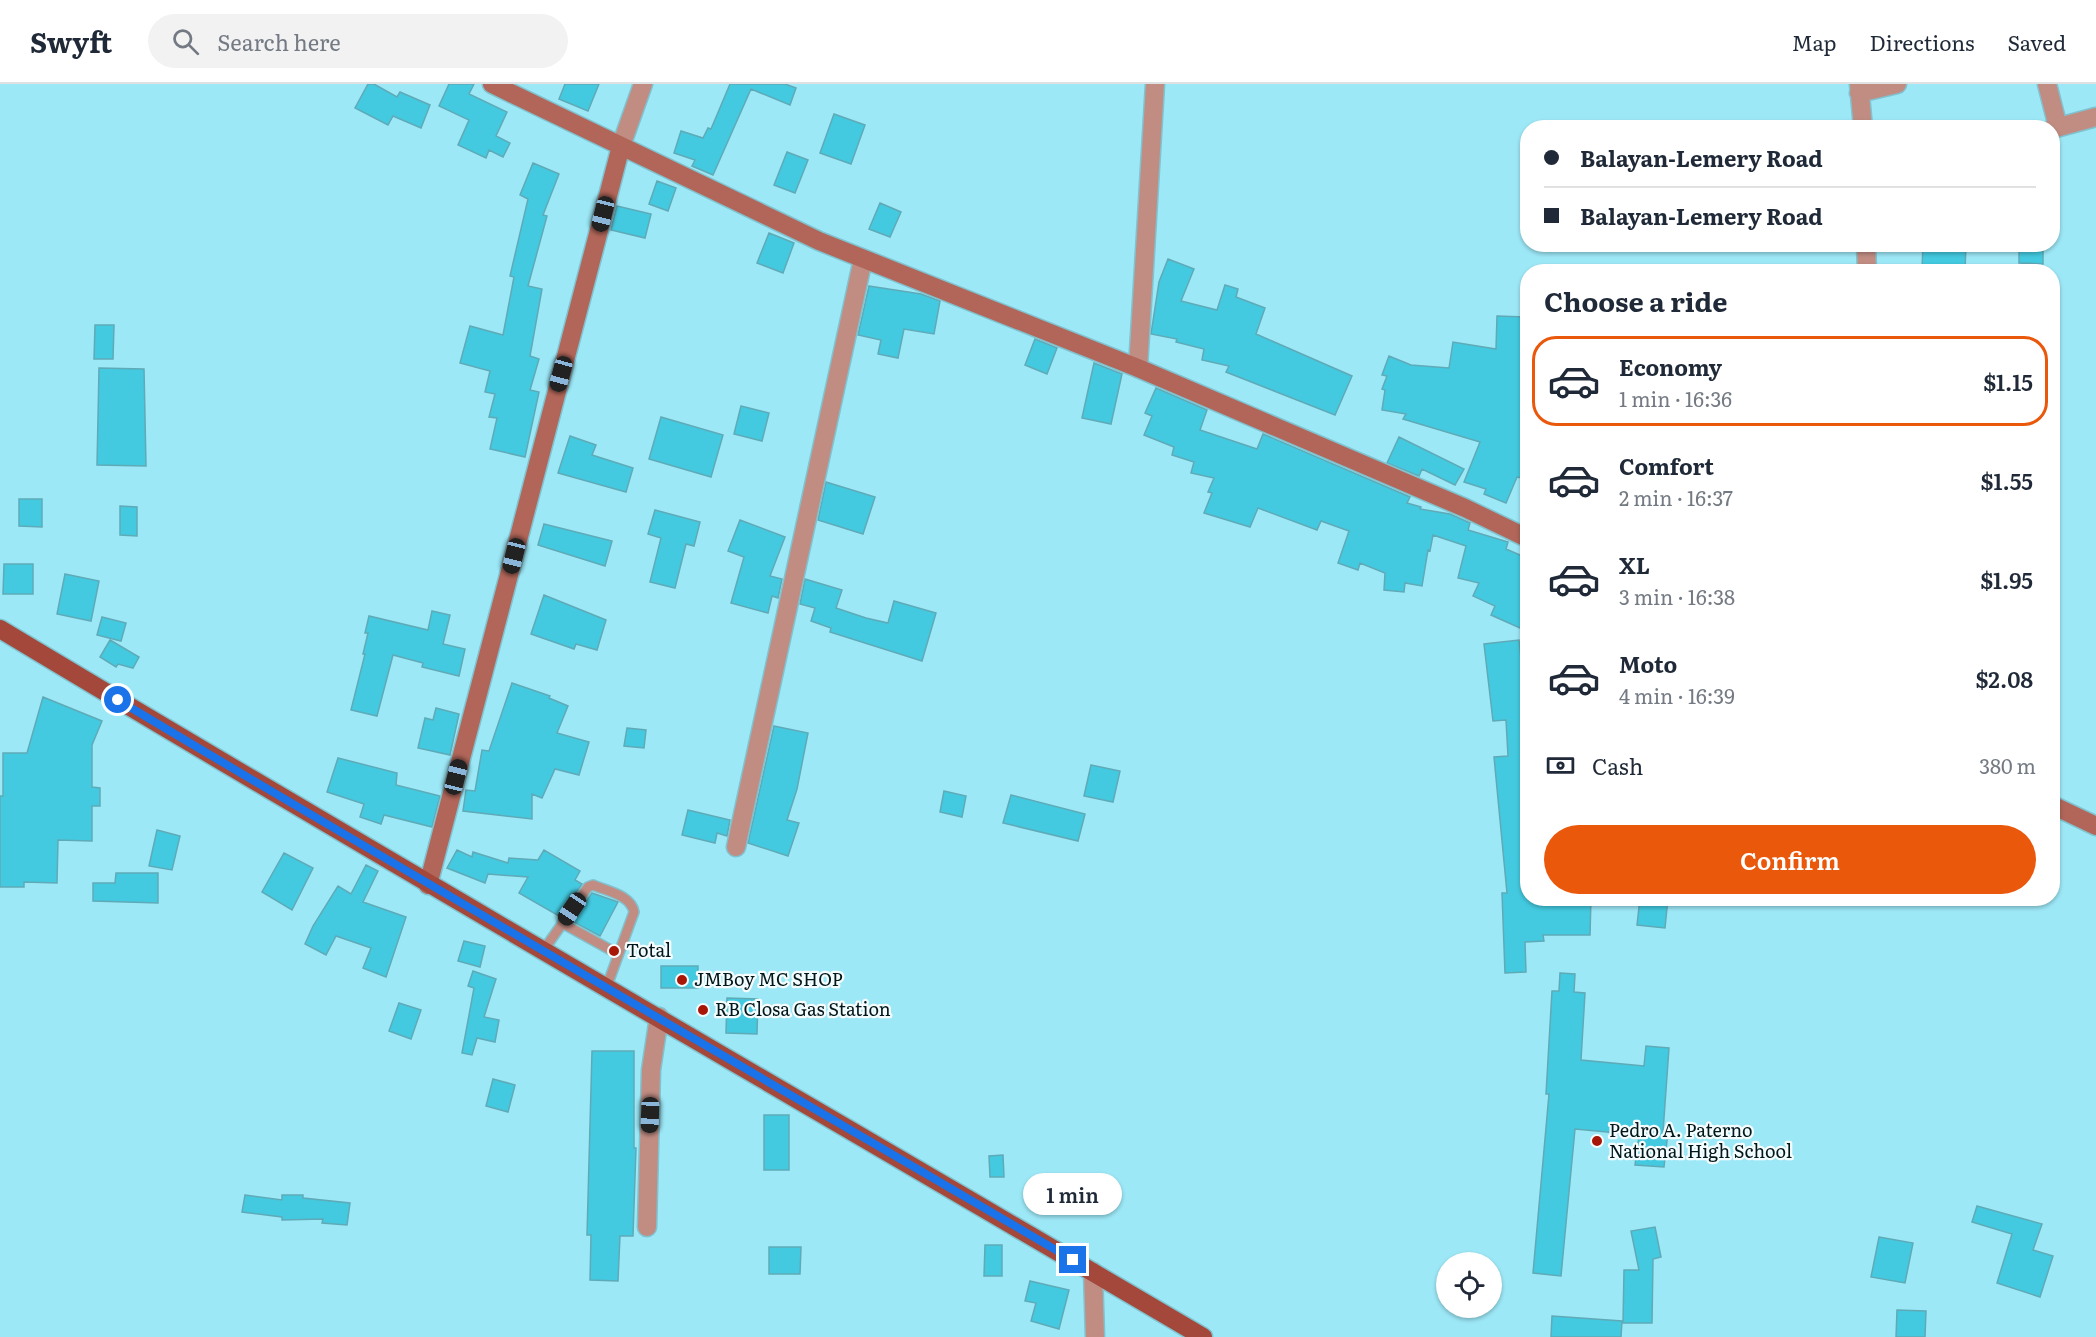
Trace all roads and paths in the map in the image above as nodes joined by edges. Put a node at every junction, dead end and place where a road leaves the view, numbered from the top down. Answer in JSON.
{"nodes":[{"id":1,"x":492,"y":84,"type":"edge"},
{"id":2,"x":643,"y":84,"type":"edge"},
{"id":3,"x":1155,"y":84,"type":"edge"},
{"id":4,"x":1897,"y":84,"type":"edge"},
{"id":5,"x":2047,"y":84,"type":"edge"},
{"id":6,"x":1859,"y":89,"type":"edge"},
{"id":7,"x":2096,"y":117,"type":"edge"},
{"id":8,"x":1862,"y":120,"type":"edge"},
{"id":9,"x":2054,"y":120,"type":"edge"},
{"id":10,"x":2060,"y":127,"type":"edge"},
{"id":11,"x":621,"y":146,"type":"junction"},
{"id":12,"x":863,"y":259,"type":"junction"},
{"id":13,"x":1138,"y":368,"type":"junction"},
{"id":14,"x":1520,"y":535,"type":"edge"},
{"id":15,"x":0,"y":629,"type":"edge"},
{"id":16,"x":2060,"y":809,"type":"edge"},
{"id":17,"x":2096,"y":826,"type":"edge"},
{"id":18,"x":736,"y":847,"type":"dead end"},
{"id":19,"x":428,"y":885,"type":"junction"},
{"id":20,"x":562,"y":923,"type":"junction"},
{"id":21,"x":543,"y":951,"type":"junction"},
{"id":22,"x":618,"y":954,"type":"junction"},
{"id":23,"x":607,"y":986,"type":"junction"},
{"id":24,"x":659,"y":1017,"type":"junction"},
{"id":25,"x":647,"y":1227,"type":"dead end"},
{"id":26,"x":1093,"y":1272,"type":"junction"},
{"id":27,"x":1095,"y":1337,"type":"edge"},
{"id":28,"x":1203,"y":1337,"type":"edge"}],
"edges":[{"from":1,"to":11,"type":"street"},
{"from":2,"to":11,"type":"street"},
{"from":3,"to":13,"type":"street"},
{"from":4,"to":6,"type":"street"},
{"from":5,"to":9,"type":"street"},
{"from":6,"to":8,"type":"street"},
{"from":7,"to":10,"type":"street"},
{"from":11,"to":12,"type":"street"},
{"from":11,"to":19,"type":"street"},
{"from":12,"to":13,"type":"street"},
{"from":12,"to":18,"type":"street"},
{"from":13,"to":14,"type":"street"},
{"from":15,"to":19,"type":"main road"},
{"from":16,"to":17,"type":"street"},
{"from":19,"to":21,"type":"main road"},
{"from":20,"to":21,"type":"lane"},
{"from":20,"to":22,"type":"lane"},
{"from":20,"to":22,"type":"lane"},
{"from":21,"to":23,"type":"main road"},
{"from":22,"to":23,"type":"lane"},
{"from":23,"to":24,"type":"main road"},
{"from":24,"to":25,"type":"street"},
{"from":24,"to":26,"type":"main road"},
{"from":26,"to":27,"type":"street"},
{"from":26,"to":28,"type":"main road"}]}
